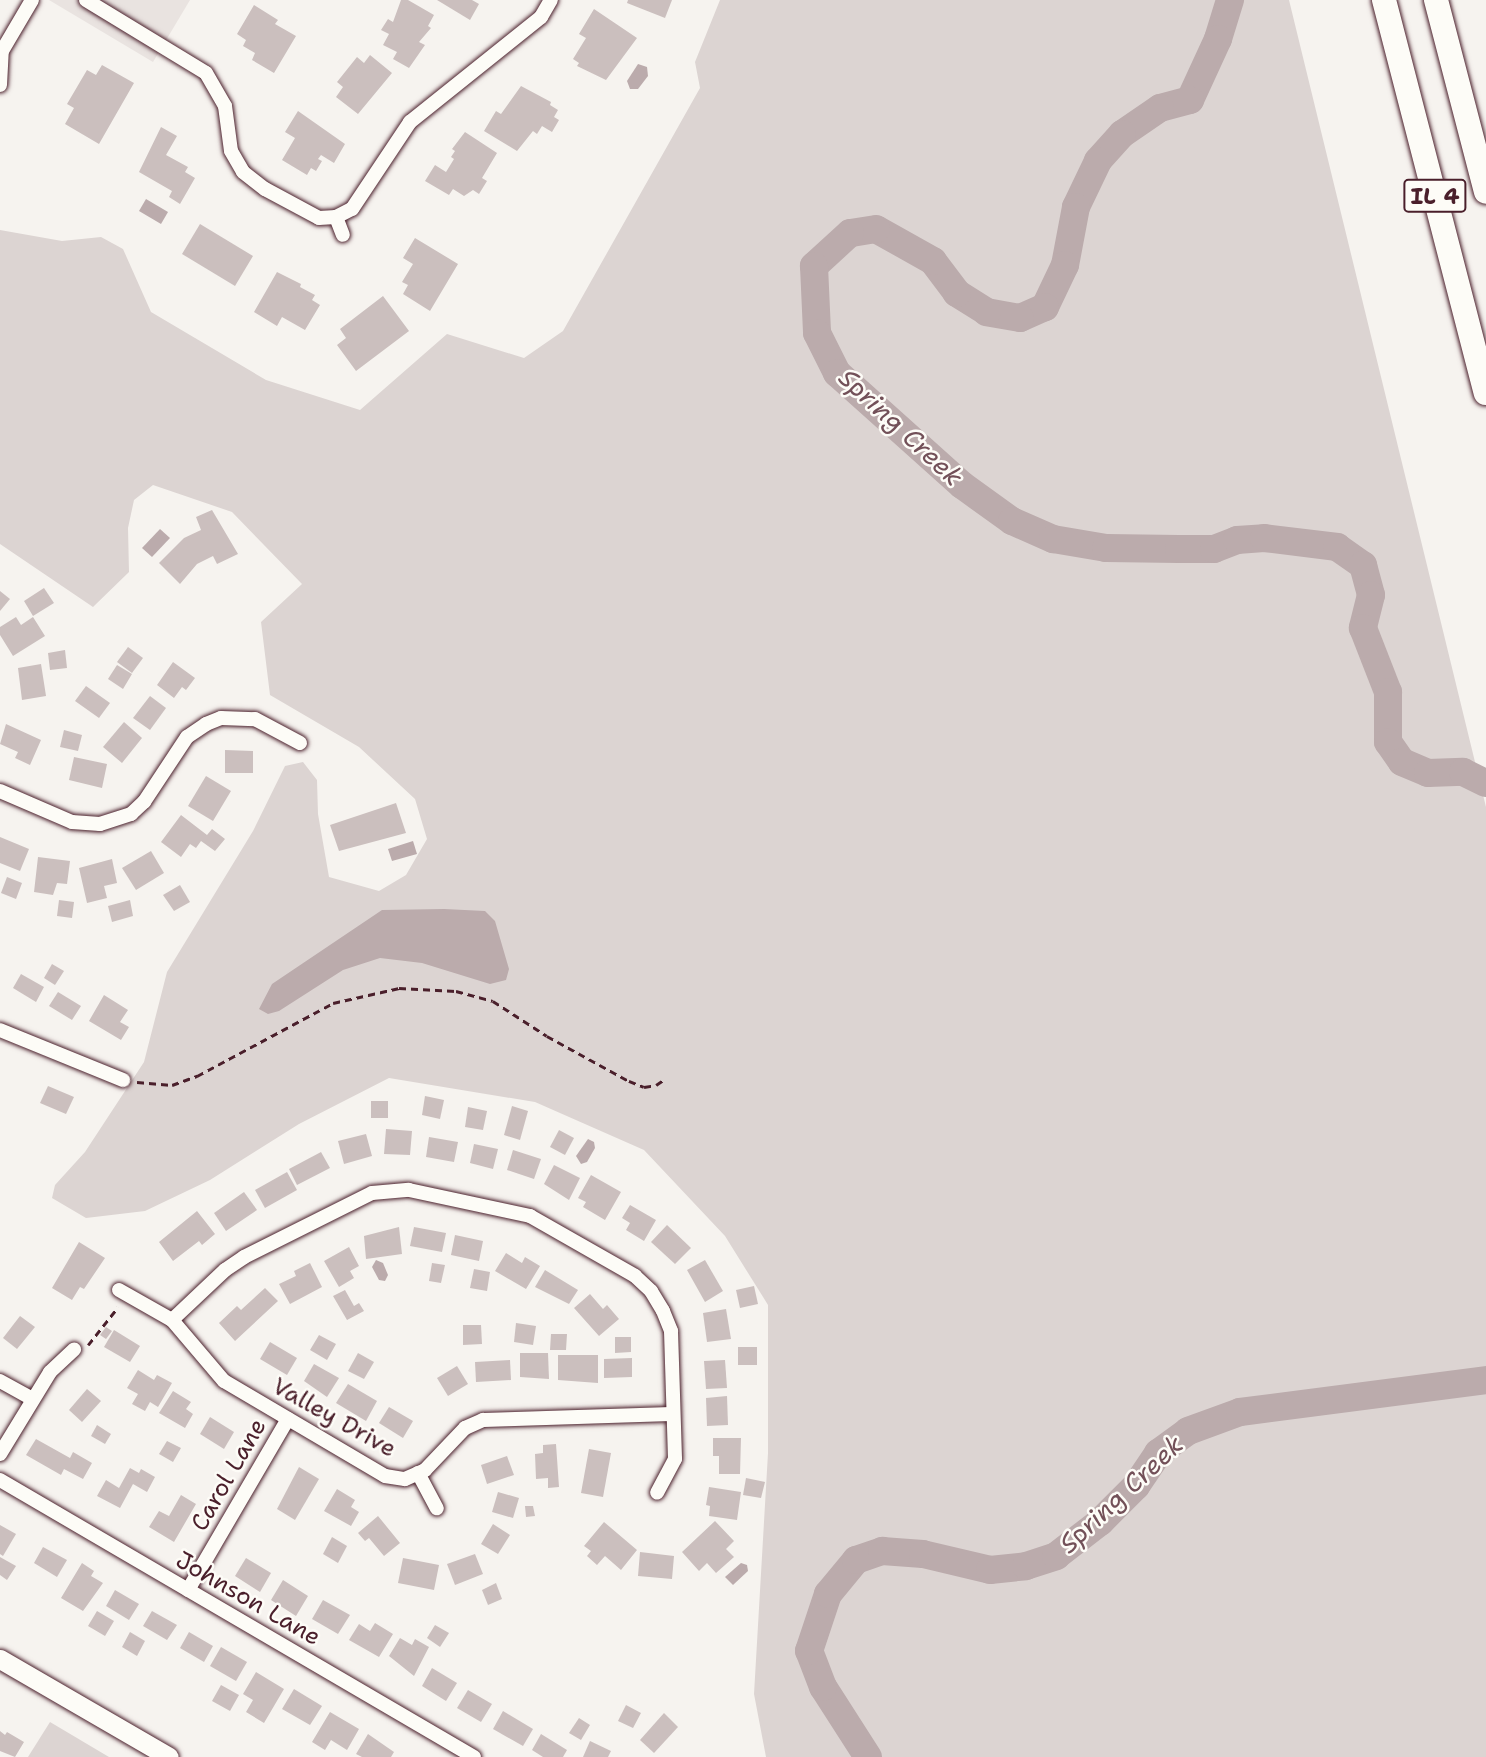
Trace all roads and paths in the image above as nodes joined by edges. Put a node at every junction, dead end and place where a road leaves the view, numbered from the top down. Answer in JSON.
{"nodes":[{"id":1,"x":32,"y":0,"type":"edge"},
{"id":2,"x":86,"y":0,"type":"edge"},
{"id":3,"x":551,"y":0,"type":"edge"},
{"id":4,"x":1384,"y":0,"type":"edge"},
{"id":5,"x":1436,"y":0,"type":"edge"},
{"id":6,"x":0,"y":85,"type":"edge"},
{"id":7,"x":1486,"y":192,"type":"edge"},
{"id":8,"x":336,"y":217,"type":"junction"},
{"id":9,"x":343,"y":235,"type":"dead end"},
{"id":10,"x":1486,"y":393,"type":"edge"},
{"id":11,"x":300,"y":743,"type":"dead end"},
{"id":12,"x":0,"y":791,"type":"edge"},
{"id":13,"x":0,"y":1030,"type":"edge"},
{"id":14,"x":665,"y":1079,"type":"dead end"},
{"id":15,"x":123,"y":1080,"type":"joint"},
{"id":16,"x":119,"y":1290,"type":"dead end"},
{"id":17,"x":118,"y":1307,"type":"dead end"},
{"id":18,"x":172,"y":1320,"type":"junction"},
{"id":19,"x":79,"y":1350,"type":"joint"},
{"id":20,"x":0,"y":1381,"type":"edge"},
{"id":21,"x":32,"y":1399,"type":"junction"},
{"id":22,"x":672,"y":1414,"type":"junction"},
{"id":23,"x":288,"y":1419,"type":"junction"},
{"id":24,"x":0,"y":1454,"type":"edge"},
{"id":25,"x":418,"y":1473,"type":"junction"},
{"id":26,"x":0,"y":1480,"type":"edge"},
{"id":27,"x":657,"y":1493,"type":"dead end"},
{"id":28,"x":437,"y":1508,"type":"dead end"},
{"id":29,"x":188,"y":1590,"type":"junction"},
{"id":30,"x":0,"y":1659,"type":"edge"},
{"id":31,"x":169,"y":1757,"type":"edge"},
{"id":32,"x":474,"y":1757,"type":"edge"}],
"edges":[{"from":1,"to":6,"type":"street"},
{"from":2,"to":8,"type":"street"},
{"from":3,"to":8,"type":"street"},
{"from":4,"to":10,"type":"highway","number":"IL 4"},
{"from":5,"to":7,"type":"highway","number":"IL 4"},
{"from":8,"to":9,"type":"street"},
{"from":11,"to":12,"type":"street"},
{"from":13,"to":15,"type":"street"},
{"from":14,"to":15,"type":"path"},
{"from":16,"to":18,"type":"street","name":"Valley Drive"},
{"from":17,"to":19,"type":"path"},
{"from":18,"to":22,"type":"street"},
{"from":18,"to":23,"type":"street","name":"Valley Drive"},
{"from":19,"to":21,"type":"street"},
{"from":20,"to":21,"type":"street"},
{"from":21,"to":24,"type":"street"},
{"from":22,"to":25,"type":"street","name":"Valley Drive"},
{"from":22,"to":27,"type":"street"},
{"from":23,"to":25,"type":"street","name":"Valley Drive"},
{"from":23,"to":29,"type":"street","name":"Carol Lane"},
{"from":25,"to":28,"type":"street"},
{"from":26,"to":29,"type":"street","name":"Johnson Lane"},
{"from":29,"to":32,"type":"street","name":"Johnson Lane"},
{"from":30,"to":31,"type":"main road"}]}
